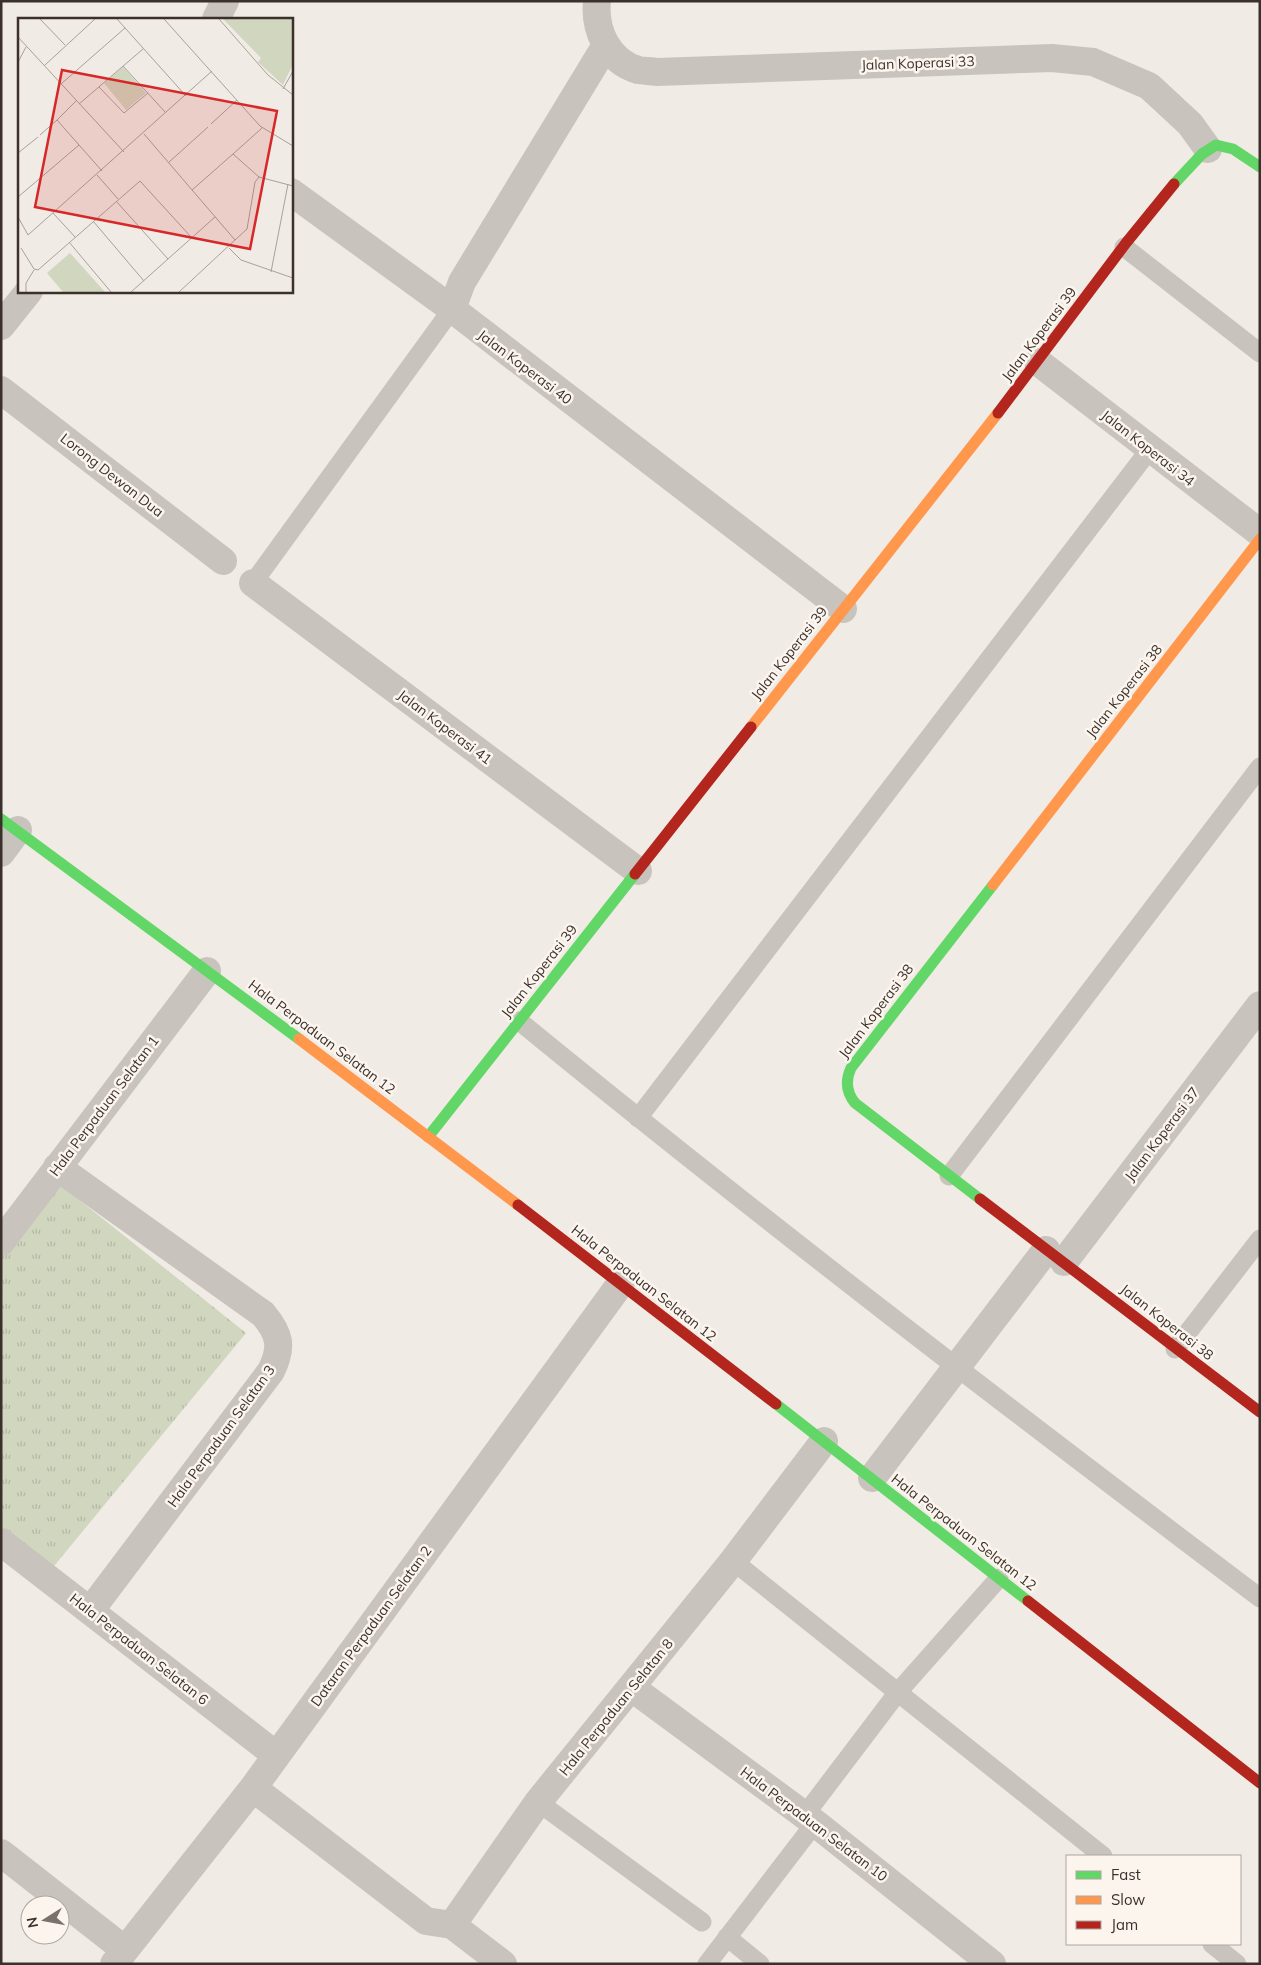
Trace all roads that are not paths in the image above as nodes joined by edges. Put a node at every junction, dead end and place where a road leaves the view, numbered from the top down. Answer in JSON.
{"nodes":[{"id":1,"x":225,"y":1,"type":"edge"},
{"id":2,"x":597,"y":1,"type":"edge"},
{"id":3,"x":216,"y":18,"type":"edge"},
{"id":4,"x":606,"y":45,"type":"junction"},
{"id":5,"x":1208,"y":149,"type":"junction"},
{"id":6,"x":1260,"y":167,"type":"edge"},
{"id":7,"x":292,"y":193,"type":"edge"},
{"id":8,"x":1124,"y":246,"type":"junction"},
{"id":9,"x":28,"y":292,"type":"edge"},
{"id":10,"x":452,"y":310,"type":"junction"},
{"id":11,"x":1,"y":326,"type":"edge"},
{"id":12,"x":1260,"y":353,"type":"edge"},
{"id":13,"x":1038,"y":362,"type":"junction"},
{"id":14,"x":1,"y":390,"type":"edge"},
{"id":15,"x":1150,"y":449,"type":"junction"},
{"id":16,"x":1260,"y":533,"type":"edge"},
{"id":17,"x":1260,"y":539,"type":"edge"},
{"id":18,"x":223,"y":561,"type":"dead end"},
{"id":19,"x":253,"y":583,"type":"joint"},
{"id":20,"x":843,"y":609,"type":"junction"},
{"id":21,"x":1260,"y":767,"type":"edge"},
{"id":22,"x":9,"y":824,"type":"edge"},
{"id":23,"x":1,"y":853,"type":"edge"},
{"id":24,"x":638,"y":871,"type":"junction"},
{"id":25,"x":208,"y":971,"type":"junction"},
{"id":26,"x":1260,"y":1005,"type":"edge"},
{"id":27,"x":519,"y":1021,"type":"junction"},
{"id":28,"x":638,"y":1118,"type":"junction"},
{"id":29,"x":428,"y":1137,"type":"junction"},
{"id":30,"x":57,"y":1168,"type":"junction"},
{"id":31,"x":949,"y":1176,"type":"junction"},
{"id":32,"x":1260,"y":1239,"type":"edge"},
{"id":33,"x":1,"y":1242,"type":"edge"},
{"id":34,"x":1055,"y":1256,"type":"junction"},
{"id":35,"x":621,"y":1283,"type":"junction"},
{"id":36,"x":1175,"y":1348,"type":"junction"},
{"id":37,"x":956,"y":1368,"type":"junction"},
{"id":38,"x":1260,"y":1412,"type":"edge"},
{"id":39,"x":824,"y":1442,"type":"junction"},
{"id":40,"x":872,"y":1478,"type":"junction"},
{"id":41,"x":1,"y":1542,"type":"edge"},
{"id":42,"x":733,"y":1561,"type":"junction"},
{"id":43,"x":999,"y":1578,"type":"junction"},
{"id":44,"x":1260,"y":1598,"type":"edge"},
{"id":45,"x":90,"y":1611,"type":"junction"},
{"id":46,"x":632,"y":1688,"type":"junction"},
{"id":47,"x":898,"y":1692,"type":"junction"},
{"id":48,"x":276,"y":1755,"type":"junction"},
{"id":49,"x":1260,"y":1783,"type":"edge"},
{"id":50,"x":253,"y":1788,"type":"junction"},
{"id":51,"x":538,"y":1802,"type":"junction"},
{"id":52,"x":810,"y":1820,"type":"junction"},
{"id":53,"x":1,"y":1853,"type":"edge"},
{"id":54,"x":1102,"y":1855,"type":"edge"},
{"id":55,"x":702,"y":1922,"type":"dead end"},
{"id":56,"x":452,"y":1925,"type":"junction"},
{"id":57,"x":727,"y":1937,"type":"junction"},
{"id":58,"x":1213,"y":1945,"type":"edge"},
{"id":59,"x":120,"y":1957,"type":"edge"},
{"id":60,"x":503,"y":1964,"type":"edge"},
{"id":61,"x":707,"y":1964,"type":"edge"},
{"id":62,"x":760,"y":1964,"type":"edge"},
{"id":63,"x":992,"y":1964,"type":"edge"},
{"id":64,"x":1237,"y":1964,"type":"edge"}],
"edges":[{"from":1,"to":3,"type":"street"},
{"from":2,"to":4,"type":"street"},
{"from":4,"to":5,"type":"street","name":"Jalan Koperasi 33"},
{"from":4,"to":10,"type":"street"},
{"from":5,"to":6,"type":"street"},
{"from":5,"to":8,"type":"street","name":"Jalan Koperasi 39"},
{"from":7,"to":10,"type":"street","name":"Jalan Koperasi 40"},
{"from":8,"to":12,"type":"lane"},
{"from":8,"to":13,"type":"street","name":"Jalan Koperasi 39"},
{"from":9,"to":11,"type":"street"},
{"from":10,"to":19,"type":"lane"},
{"from":10,"to":20,"type":"street","name":"Jalan Koperasi 40"},
{"from":13,"to":15,"type":"street","name":"Jalan Koperasi 34"},
{"from":13,"to":20,"type":"street","name":"Jalan Koperasi 39"},
{"from":14,"to":18,"type":"street","name":"Lorong Dewan Dua"},
{"from":15,"to":16,"type":"street","name":"Jalan Koperasi 34"},
{"from":15,"to":28,"type":"lane"},
{"from":17,"to":31,"type":"street","name":"Jalan Koperasi 38"},
{"from":19,"to":24,"type":"street","name":"Jalan Koperasi 41"},
{"from":20,"to":24,"type":"street","name":"Jalan Koperasi 39"},
{"from":21,"to":31,"type":"lane"},
{"from":22,"to":23,"type":"street"},
{"from":22,"to":25,"type":"street","name":"Hala Perpaduan Selatan 12"},
{"from":24,"to":27,"type":"street","name":"Jalan Koperasi 39"},
{"from":25,"to":29,"type":"street","name":"Hala Perpaduan Selatan 12"},
{"from":25,"to":30,"type":"street","name":"Hala Perpaduan Selatan 1"},
{"from":26,"to":34,"type":"street","name":"Jalan Koperasi 37"},
{"from":27,"to":28,"type":"lane"},
{"from":27,"to":29,"type":"street","name":"Jalan Koperasi 39"},
{"from":28,"to":37,"type":"lane"},
{"from":29,"to":35,"type":"street","name":"Hala Perpaduan Selatan 12"},
{"from":30,"to":33,"type":"street","name":"Hala Perpaduan Selatan 1"},
{"from":30,"to":45,"type":"street","name":"Hala Perpaduan Selatan 3"},
{"from":31,"to":34,"type":"street","name":"Jalan Koperasi 38"},
{"from":32,"to":36,"type":"lane"},
{"from":34,"to":36,"type":"street","name":"Jalan Koperasi 38"},
{"from":34,"to":37,"type":"street","name":"Jalan Koperasi 37"},
{"from":35,"to":39,"type":"street","name":"Hala Perpaduan Selatan 12"},
{"from":35,"to":48,"type":"street","name":"Dataran Perpaduan Selatan 2"},
{"from":36,"to":38,"type":"street","name":"Jalan Koperasi 38"},
{"from":37,"to":40,"type":"street","name":"Jalan Koperasi 37"},
{"from":37,"to":44,"type":"lane"},
{"from":39,"to":40,"type":"street","name":"Hala Perpaduan Selatan 12"},
{"from":39,"to":42,"type":"street","name":"Hala Perpaduan Selatan 8"},
{"from":40,"to":43,"type":"street","name":"Hala Perpaduan Selatan 12"},
{"from":41,"to":45,"type":"street","name":"Hala Perpaduan Selatan 6"},
{"from":42,"to":46,"type":"street","name":"Hala Perpaduan Selatan 8"},
{"from":42,"to":47,"type":"lane"},
{"from":43,"to":47,"type":"lane"},
{"from":43,"to":49,"type":"street","name":"Hala Perpaduan Selatan 12"},
{"from":45,"to":48,"type":"street","name":"Hala Perpaduan Selatan 6"},
{"from":46,"to":51,"type":"street","name":"Hala Perpaduan Selatan 8"},
{"from":46,"to":52,"type":"street","name":"Hala Perpaduan Selatan 10"},
{"from":47,"to":52,"type":"lane"},
{"from":47,"to":54,"type":"lane"},
{"from":48,"to":50,"type":"street","name":"Dataran Perpaduan Selatan 2"},
{"from":50,"to":56,"type":"street"},
{"from":50,"to":59,"type":"street","name":"Dataran Perpaduan Selatan 2"},
{"from":51,"to":55,"type":"lane"},
{"from":51,"to":56,"type":"street","name":"Hala Perpaduan Selatan 8"},
{"from":52,"to":57,"type":"lane"},
{"from":52,"to":63,"type":"street","name":"Hala Perpaduan Selatan 10"},
{"from":53,"to":59,"type":"street"},
{"from":56,"to":60,"type":"street"},
{"from":57,"to":61,"type":"lane"},
{"from":57,"to":62,"type":"lane"},
{"from":58,"to":64,"type":"lane"}]}
